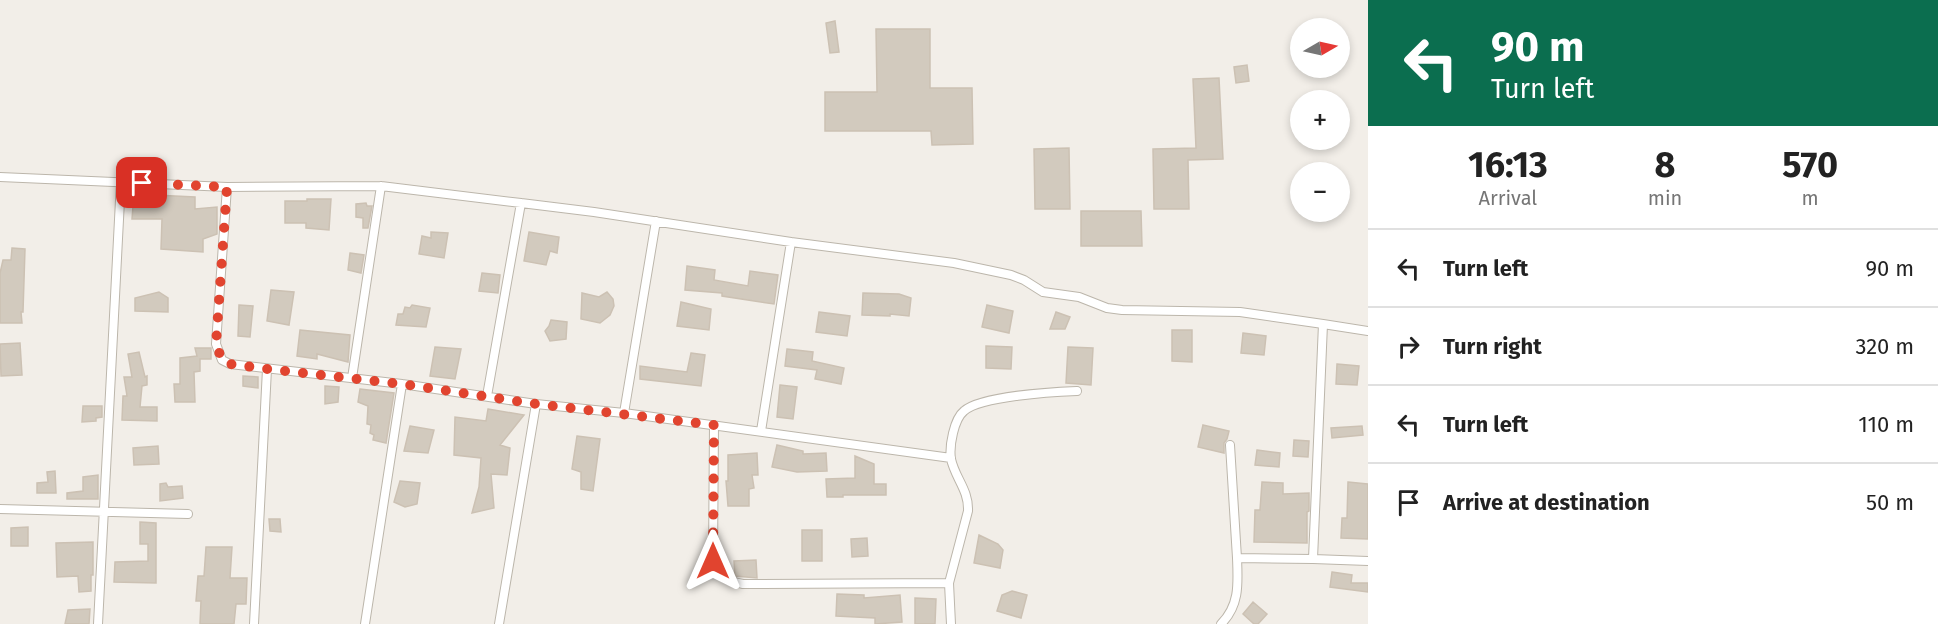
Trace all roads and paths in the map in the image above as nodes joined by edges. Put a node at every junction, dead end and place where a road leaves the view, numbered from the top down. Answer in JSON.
{"nodes":[{"id":1,"x":0,"y":177,"type":"edge"},
{"id":2,"x":121,"y":181,"type":"junction"},
{"id":3,"x":381,"y":186,"type":"junction"},
{"id":4,"x":227,"y":187,"type":"junction"},
{"id":5,"x":521,"y":203,"type":"junction"},
{"id":6,"x":656,"y":221,"type":"junction"},
{"id":7,"x":791,"y":242,"type":"junction"},
{"id":8,"x":1323,"y":324,"type":"junction"},
{"id":9,"x":1368,"y":331,"type":"edge"},
{"id":10,"x":267,"y":369,"type":"junction"},
{"id":11,"x":352,"y":378,"type":"junction"},
{"id":12,"x":402,"y":384,"type":"junction"},
{"id":13,"x":1077,"y":391,"type":"dead end"},
{"id":14,"x":487,"y":396,"type":"junction"},
{"id":15,"x":536,"y":404,"type":"junction"},
{"id":16,"x":624,"y":413,"type":"junction"},
{"id":17,"x":714,"y":425,"type":"junction"},
{"id":18,"x":761,"y":431,"type":"junction"},
{"id":19,"x":1230,"y":445,"type":"dead end"},
{"id":20,"x":951,"y":458,"type":"junction"},
{"id":21,"x":0,"y":508,"type":"edge"},
{"id":22,"x":105,"y":512,"type":"junction"},
{"id":23,"x":188,"y":514,"type":"dead end"},
{"id":24,"x":1237,"y":558,"type":"junction"},
{"id":25,"x":1313,"y":559,"type":"junction"},
{"id":26,"x":1368,"y":561,"type":"edge"},
{"id":27,"x":949,"y":583,"type":"junction"},
{"id":28,"x":98,"y":624,"type":"edge"},
{"id":29,"x":254,"y":624,"type":"edge"},
{"id":30,"x":365,"y":624,"type":"edge"},
{"id":31,"x":499,"y":624,"type":"edge"},
{"id":32,"x":951,"y":624,"type":"edge"},
{"id":33,"x":1221,"y":624,"type":"edge"}],
"edges":[{"from":1,"to":2,"type":"street"},
{"from":2,"to":4,"type":"street"},
{"from":2,"to":22,"type":"street"},
{"from":3,"to":4,"type":"street"},
{"from":3,"to":5,"type":"street"},
{"from":3,"to":11,"type":"street"},
{"from":4,"to":10,"type":"street"},
{"from":5,"to":6,"type":"street"},
{"from":5,"to":14,"type":"street"},
{"from":6,"to":7,"type":"street"},
{"from":6,"to":16,"type":"street"},
{"from":7,"to":8,"type":"street"},
{"from":7,"to":18,"type":"street"},
{"from":8,"to":9,"type":"street"},
{"from":8,"to":25,"type":"street"},
{"from":10,"to":11,"type":"street"},
{"from":10,"to":29,"type":"street"},
{"from":11,"to":12,"type":"street"},
{"from":12,"to":14,"type":"street"},
{"from":12,"to":30,"type":"street"},
{"from":13,"to":20,"type":"street"},
{"from":14,"to":15,"type":"street"},
{"from":15,"to":16,"type":"street"},
{"from":15,"to":31,"type":"street"},
{"from":16,"to":17,"type":"street"},
{"from":17,"to":18,"type":"street"},
{"from":17,"to":27,"type":"street"},
{"from":18,"to":20,"type":"street"},
{"from":19,"to":24,"type":"street"},
{"from":20,"to":27,"type":"street"},
{"from":21,"to":22,"type":"street"},
{"from":22,"to":23,"type":"street"},
{"from":22,"to":28,"type":"street"},
{"from":24,"to":25,"type":"street"},
{"from":24,"to":33,"type":"street"},
{"from":25,"to":26,"type":"street"},
{"from":27,"to":32,"type":"street"}]}
